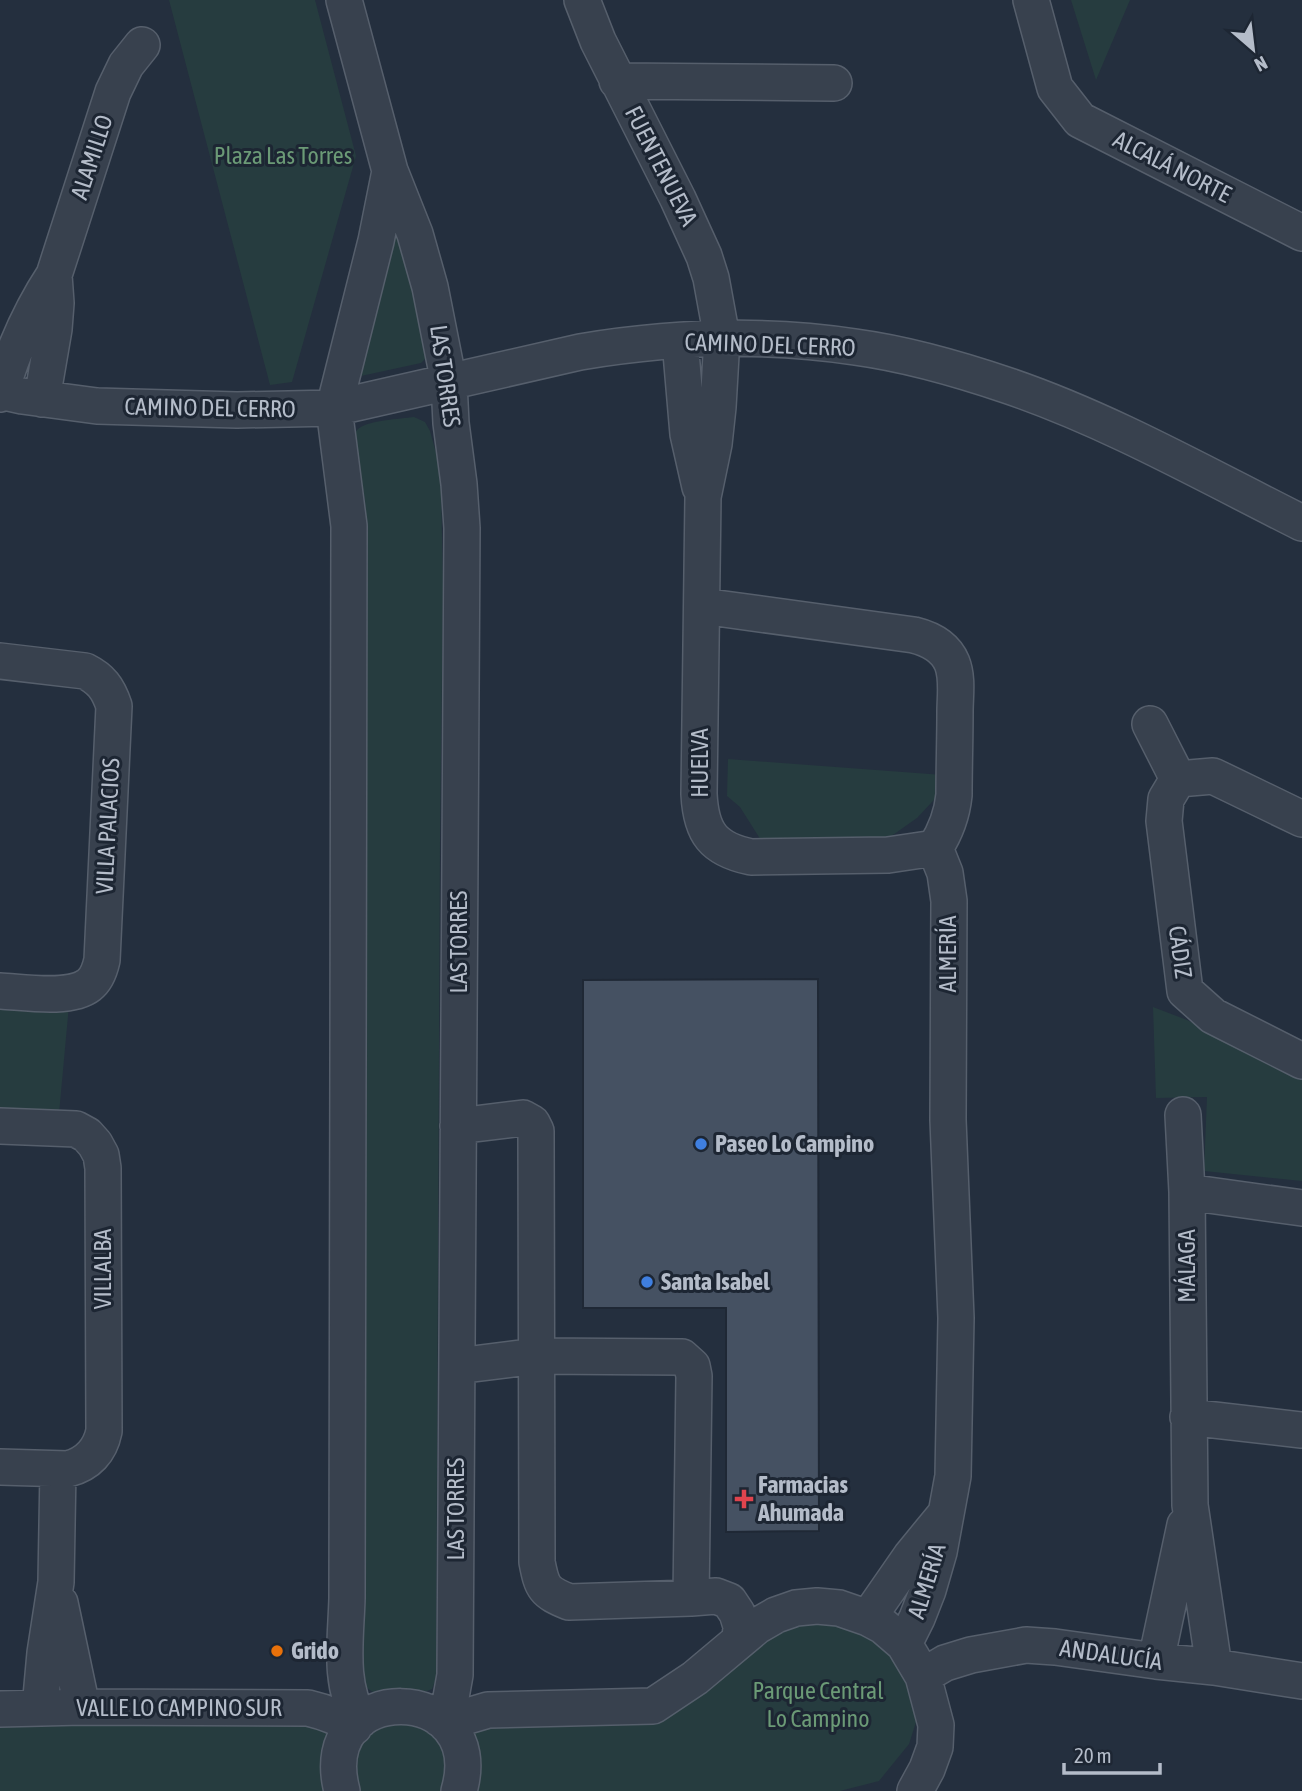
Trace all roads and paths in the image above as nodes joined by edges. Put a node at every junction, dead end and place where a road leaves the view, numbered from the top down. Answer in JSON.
{"nodes":[{"id":1,"x":344,"y":0,"type":"edge"},
{"id":2,"x":582,"y":0,"type":"edge"},
{"id":3,"x":1031,"y":0,"type":"edge"},
{"id":4,"x":142,"y":45,"type":"dead end"},
{"id":5,"x":617,"y":81,"type":"junction"},
{"id":6,"x":834,"y":83,"type":"dead end"},
{"id":7,"x":390,"y":170,"type":"junction"},
{"id":8,"x":1302,"y":233,"type":"edge"},
{"id":9,"x":54,"y":275,"type":"junction"},
{"id":10,"x":722,"y":338,"type":"junction"},
{"id":11,"x":680,"y":341,"type":"junction"},
{"id":12,"x":449,"y":383,"type":"junction"},
{"id":13,"x":0,"y":392,"type":"edge"},
{"id":14,"x":42,"y":399,"type":"junction"},
{"id":15,"x":334,"y":408,"type":"junction"},
{"id":16,"x":703,"y":497,"type":"junction"},
{"id":17,"x":1302,"y":523,"type":"edge"},
{"id":18,"x":702,"y":607,"type":"junction"},
{"id":19,"x":0,"y":661,"type":"edge"},
{"id":20,"x":1150,"y":724,"type":"dead end"},
{"id":21,"x":1178,"y":779,"type":"junction"},
{"id":22,"x":1302,"y":819,"type":"edge"},
{"id":23,"x":935,"y":848,"type":"junction"},
{"id":24,"x":0,"y":991,"type":"edge"},
{"id":25,"x":1302,"y":1061,"type":"edge"},
{"id":26,"x":1183,"y":1115,"type":"dead end"},
{"id":27,"x":0,"y":1126,"type":"edge"},
{"id":28,"x":458,"y":1126,"type":"junction"},
{"id":29,"x":1187,"y":1192,"type":"junction"},
{"id":30,"x":1302,"y":1208,"type":"edge"},
{"id":31,"x":536,"y":1356,"type":"junction"},
{"id":32,"x":457,"y":1366,"type":"junction"},
{"id":33,"x":1188,"y":1417,"type":"junction"},
{"id":34,"x":1302,"y":1430,"type":"edge"},
{"id":35,"x":0,"y":1467,"type":"edge"},
{"id":36,"x":58,"y":1469,"type":"junction"},
{"id":37,"x":1189,"y":1505,"type":"junction"},
{"id":38,"x":945,"y":1515,"type":"junction"},
{"id":39,"x":56,"y":1582,"type":"junction"},
{"id":40,"x":691,"y":1598,"type":"junction"},
{"id":41,"x":868,"y":1618,"type":"junction"},
{"id":42,"x":740,"y":1639,"type":"junction"},
{"id":43,"x":904,"y":1644,"type":"junction"},
{"id":44,"x":1156,"y":1661,"type":"junction"},
{"id":45,"x":1214,"y":1667,"type":"junction"},
{"id":46,"x":923,"y":1676,"type":"junction"},
{"id":47,"x":1302,"y":1681,"type":"edge"},
{"id":48,"x":82,"y":1707,"type":"junction"},
{"id":49,"x":40,"y":1708,"type":"junction"},
{"id":50,"x":0,"y":1709,"type":"edge"},
{"id":51,"x":443,"y":1722,"type":"junction"},
{"id":52,"x":357,"y":1724,"type":"junction"},
{"id":53,"x":342,"y":1791,"type":"edge"},
{"id":54,"x":459,"y":1791,"type":"edge"},
{"id":55,"x":915,"y":1791,"type":"edge"}],
"edges":[{"from":1,"to":7,"type":"street","name":"LAS TORRES"},
{"from":2,"to":5,"type":"street","name":"FUENTENUEVA"},
{"from":3,"to":8,"type":"street","name":"ALCALÁ NORTE"},
{"from":4,"to":9,"type":"street","name":"ALAMILLO"},
{"from":5,"to":6,"type":"street"},
{"from":5,"to":10,"type":"street","name":"FUENTENUEVA"},
{"from":7,"to":12,"type":"street","name":"LAS TORRES"},
{"from":7,"to":15,"type":"street","name":"LAS TORRES"},
{"from":9,"to":13,"type":"street","name":"ALAMILLO"},
{"from":9,"to":14,"type":"street","name":"ALAMILLO"},
{"from":10,"to":11,"type":"street","name":"CAMINO DEL CERRO"},
{"from":10,"to":16,"type":"street","name":"HUELVA"},
{"from":10,"to":17,"type":"street","name":"CAMINO DEL CERRO"},
{"from":11,"to":12,"type":"street","name":"CAMINO DEL CERRO"},
{"from":11,"to":16,"type":"street","name":"HUELVA"},
{"from":12,"to":15,"type":"street","name":"CAMINO DEL CERRO"},
{"from":12,"to":28,"type":"street","name":"LAS TORRES"},
{"from":13,"to":14,"type":"street","name":"CAMINO DEL CERRO"},
{"from":14,"to":15,"type":"street","name":"CAMINO DEL CERRO"},
{"from":15,"to":52,"type":"street","name":"LAS TORRES"},
{"from":16,"to":18,"type":"street","name":"HUELVA"},
{"from":18,"to":23,"type":"street"},
{"from":18,"to":23,"type":"street","name":"HUELVA"},
{"from":19,"to":24,"type":"street","name":"VILLA PALACIOS"},
{"from":20,"to":21,"type":"street"},
{"from":21,"to":22,"type":"street"},
{"from":21,"to":25,"type":"street","name":"CÁDIZ"},
{"from":23,"to":38,"type":"street","name":"ALMERÍA"},
{"from":26,"to":29,"type":"street","name":"MÁLAGA"},
{"from":27,"to":36,"type":"street","name":"VILLALBA"},
{"from":28,"to":31,"type":"street"},
{"from":28,"to":32,"type":"street","name":"LAS TORRES"},
{"from":29,"to":30,"type":"street"},
{"from":29,"to":33,"type":"street","name":"MÁLAGA"},
{"from":31,"to":32,"type":"street"},
{"from":31,"to":40,"type":"street"},
{"from":31,"to":40,"type":"street"},
{"from":32,"to":51,"type":"street","name":"LAS TORRES"},
{"from":33,"to":34,"type":"street"},
{"from":33,"to":37,"type":"street","name":"MÁLAGA"},
{"from":35,"to":36,"type":"street","name":"VILLALBA"},
{"from":36,"to":39,"type":"street"},
{"from":37,"to":44,"type":"street","name":"MÁLAGA"},
{"from":37,"to":45,"type":"street","name":"MÁLAGA"},
{"from":38,"to":41,"type":"street","name":"ALMERÍA"},
{"from":38,"to":43,"type":"street","name":"ALMERÍA"},
{"from":39,"to":48,"type":"street"},
{"from":39,"to":49,"type":"street"},
{"from":40,"to":42,"type":"street"},
{"from":41,"to":42,"type":"street"},
{"from":41,"to":43,"type":"street"},
{"from":42,"to":51,"type":"street"},
{"from":43,"to":46,"type":"street"},
{"from":44,"to":45,"type":"street","name":"ANDALUCÍA"},
{"from":44,"to":46,"type":"street","name":"ANDALUCÍA"},
{"from":45,"to":47,"type":"street","name":"ANDALUCÍA"},
{"from":46,"to":55,"type":"street"},
{"from":48,"to":49,"type":"street","name":"VALLE LO CAMPINO SUR"},
{"from":48,"to":52,"type":"street","name":"VALLE LO CAMPINO SUR"},
{"from":49,"to":50,"type":"street","name":"VALLE LO CAMPINO SUR"},
{"from":51,"to":52,"type":"street"},
{"from":51,"to":54,"type":"street"},
{"from":52,"to":53,"type":"street"}]}
